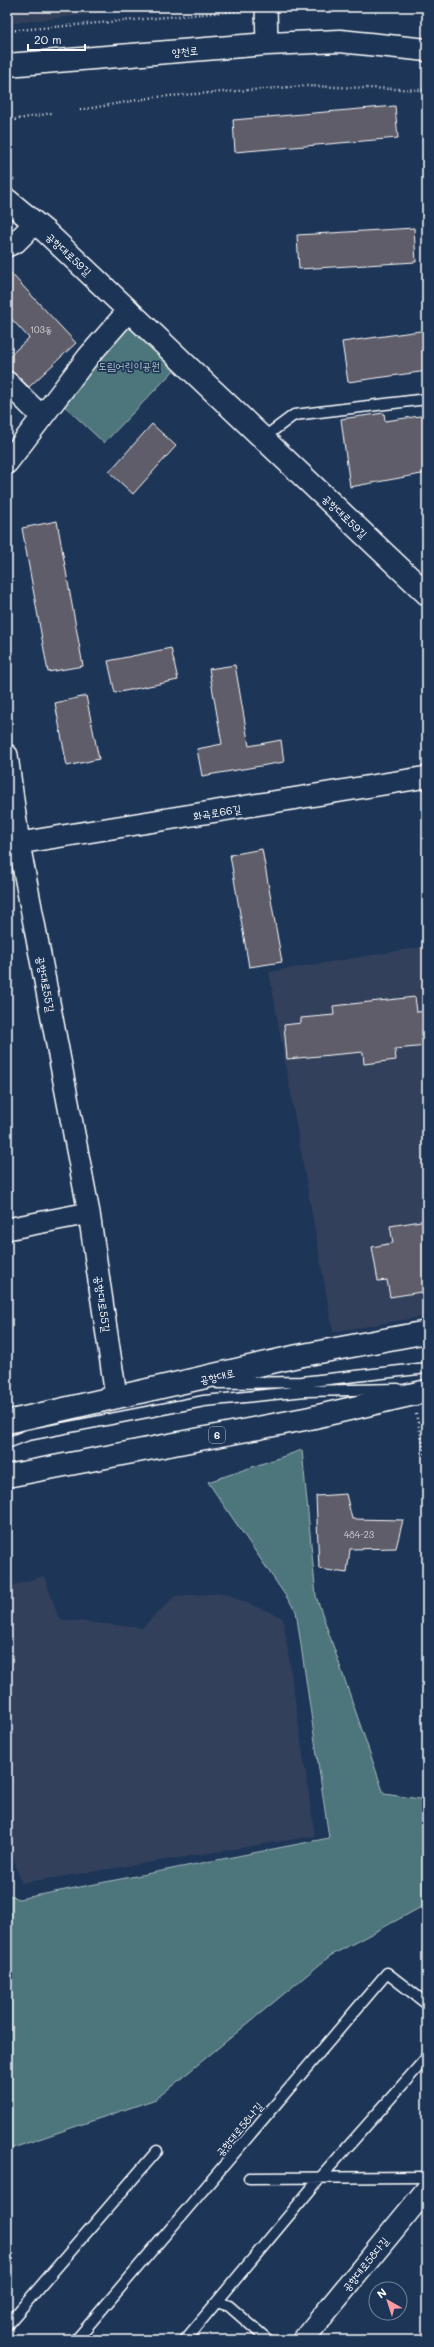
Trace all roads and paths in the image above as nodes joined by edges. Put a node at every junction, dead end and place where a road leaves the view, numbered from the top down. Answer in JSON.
{"nodes":[{"id":1,"x":311,"y":7,"type":"edge"},
{"id":2,"x":267,"y":8,"type":"edge"},
{"id":3,"x":7,"y":31,"type":"edge"},
{"id":4,"x":267,"y":44,"type":"junction"},
{"id":5,"x":427,"y":50,"type":"edge"},
{"id":6,"x":7,"y":65,"type":"edge"},
{"id":7,"x":427,"y":90,"type":"edge"},
{"id":8,"x":80,"y":110,"type":"dead end"},
{"id":9,"x":52,"y":113,"type":"dead end"},
{"id":10,"x":7,"y":121,"type":"edge"},
{"id":11,"x":7,"y":200,"type":"edge"},
{"id":12,"x":34,"y":224,"type":"junction"},
{"id":13,"x":7,"y":246,"type":"edge"},
{"id":14,"x":129,"y":310,"type":"junction"},
{"id":15,"x":7,"y":382,"type":"edge"},
{"id":16,"x":427,"y":399,"type":"edge"},
{"id":17,"x":42,"y":417,"type":"junction"},
{"id":18,"x":263,"y":438,"type":"junction"},
{"id":19,"x":7,"y":463,"type":"edge"},
{"id":20,"x":427,"y":594,"type":"edge"},
{"id":21,"x":7,"y":755,"type":"edge"},
{"id":22,"x":427,"y":777,"type":"edge"},
{"id":23,"x":13,"y":845,"type":"edge"},
{"id":24,"x":89,"y":1213,"type":"junction"},
{"id":25,"x":7,"y":1229,"type":"edge"},
{"id":26,"x":427,"y":1332,"type":"edge"},
{"id":27,"x":427,"y":1368,"type":"edge"},
{"id":28,"x":186,"y":1383,"type":"junction"},
{"id":29,"x":422,"y":1392,"type":"edge"},
{"id":30,"x":116,"y":1396,"type":"junction"},
{"id":31,"x":7,"y":1422,"type":"edge"},
{"id":32,"x":7,"y":1442,"type":"edge"},
{"id":33,"x":427,"y":1461,"type":"edge"},
{"id":34,"x":7,"y":1476,"type":"edge"},
{"id":35,"x":427,"y":2004,"type":"edge"},
{"id":36,"x":427,"y":2057,"type":"edge"},
{"id":37,"x":157,"y":2151,"type":"dead end"},
{"id":38,"x":321,"y":2177,"type":"junction"},
{"id":39,"x":427,"y":2177,"type":"edge"},
{"id":40,"x":249,"y":2178,"type":"dead end"},
{"id":41,"x":427,"y":2189,"type":"edge"},
{"id":42,"x":218,"y":2302,"type":"junction"},
{"id":43,"x":7,"y":2325,"type":"edge"},
{"id":44,"x":76,"y":2340,"type":"edge"},
{"id":45,"x":185,"y":2340,"type":"edge"},
{"id":46,"x":268,"y":2340,"type":"edge"},
{"id":47,"x":304,"y":2340,"type":"edge"}],
"edges":[{"from":1,"to":2,"type":"path"},
{"from":2,"to":3,"type":"path"},
{"from":2,"to":4,"type":"street"},
{"from":4,"to":5,"type":"main road","name":"양천로"},
{"from":4,"to":6,"type":"main road","name":"양천로"},
{"from":7,"to":8,"type":"path"},
{"from":9,"to":10,"type":"path"},
{"from":11,"to":12,"type":"main road","name":"공항대로59길"},
{"from":12,"to":13,"type":"street"},
{"from":12,"to":14,"type":"main road","name":"공항대로59길"},
{"from":14,"to":17,"type":"street"},
{"from":14,"to":18,"type":"main road","name":"공항대로59길"},
{"from":15,"to":17,"type":"street"},
{"from":16,"to":18,"type":"lane"},
{"from":17,"to":19,"type":"street"},
{"from":18,"to":20,"type":"main road","name":"공항대로59길"},
{"from":21,"to":23,"type":"street","name":"공항대로55길"},
{"from":22,"to":23,"type":"street","name":"화곡로66길"},
{"from":23,"to":24,"type":"street","name":"공항대로55길"},
{"from":24,"to":25,"type":"street"},
{"from":24,"to":30,"type":"street","name":"공항대로55길"},
{"from":26,"to":28,"type":"main road","name":"공항대로"},
{"from":27,"to":28,"type":"lane"},
{"from":28,"to":30,"type":"main road","name":"공항대로"},
{"from":29,"to":32,"type":"lane"},
{"from":29,"to":33,"type":"path"},
{"from":29,"to":34,"type":"main road","number":"6"},
{"from":30,"to":31,"type":"main road","name":"공항대로"},
{"from":35,"to":44,"type":"lane","name":"공항대로58나길"},
{"from":36,"to":38,"type":"lane"},
{"from":37,"to":43,"type":"lane"},
{"from":38,"to":39,"type":"lane"},
{"from":38,"to":40,"type":"lane"},
{"from":38,"to":42,"type":"lane"},
{"from":41,"to":47,"type":"street","name":"공항대로58다길"},
{"from":42,"to":45,"type":"lane"},
{"from":42,"to":46,"type":"lane"}]}
